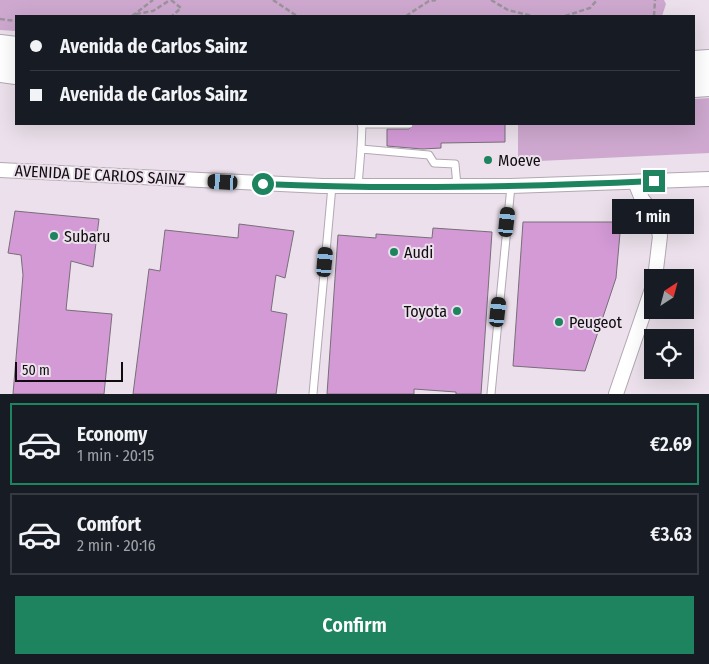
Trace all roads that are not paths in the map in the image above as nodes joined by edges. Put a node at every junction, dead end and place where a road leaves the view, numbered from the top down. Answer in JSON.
{"nodes":[{"id":1,"x":0,"y":47,"type":"edge"},
{"id":2,"x":15,"y":48,"type":"edge"},
{"id":3,"x":709,"y":62,"type":"edge"},
{"id":4,"x":695,"y":64,"type":"edge"},
{"id":5,"x":0,"y":70,"type":"edge"},
{"id":6,"x":15,"y":72,"type":"edge"},
{"id":7,"x":709,"y":84,"type":"edge"},
{"id":8,"x":695,"y":85,"type":"edge"},
{"id":9,"x":362,"y":125,"type":"edge"},
{"id":10,"x":361,"y":149,"type":"junction"},
{"id":11,"x":0,"y":170,"type":"edge"},
{"id":12,"x":709,"y":179,"type":"edge"},
{"id":13,"x":635,"y":182,"type":"junction"},
{"id":14,"x":332,"y":186,"type":"junction"},
{"id":15,"x":358,"y":186,"type":"junction"},
{"id":16,"x":457,"y":186,"type":"junction"},
{"id":17,"x":511,"y":186,"type":"junction"},
{"id":18,"x":656,"y":269,"type":"edge"},
{"id":19,"x":644,"y":312,"type":"edge"},
{"id":20,"x":313,"y":394,"type":"edge"},
{"id":21,"x":491,"y":394,"type":"edge"},
{"id":22,"x":616,"y":394,"type":"edge"}],
"edges":[{"from":1,"to":2,"type":"highway"},
{"from":3,"to":4,"type":"highway"},
{"from":5,"to":6,"type":"highway"},
{"from":7,"to":8,"type":"highway"},
{"from":9,"to":10,"type":"lane"},
{"from":10,"to":15,"type":"lane"},
{"from":10,"to":16,"type":"lane"},
{"from":11,"to":14,"type":"street","name":"AVENIDA DE CARLOS SAINZ"},
{"from":12,"to":13,"type":"street","name":"AVENIDA DE CARLOS SAINZ"},
{"from":13,"to":17,"type":"street","name":"AVENIDA DE CARLOS SAINZ"},
{"from":13,"to":18,"type":"street"},
{"from":14,"to":15,"type":"street","name":"AVENIDA DE CARLOS SAINZ"},
{"from":14,"to":20,"type":"lane"},
{"from":15,"to":16,"type":"street","name":"AVENIDA DE CARLOS SAINZ"},
{"from":16,"to":17,"type":"street","name":"AVENIDA DE CARLOS SAINZ"},
{"from":17,"to":21,"type":"lane"},
{"from":19,"to":22,"type":"street"}]}
